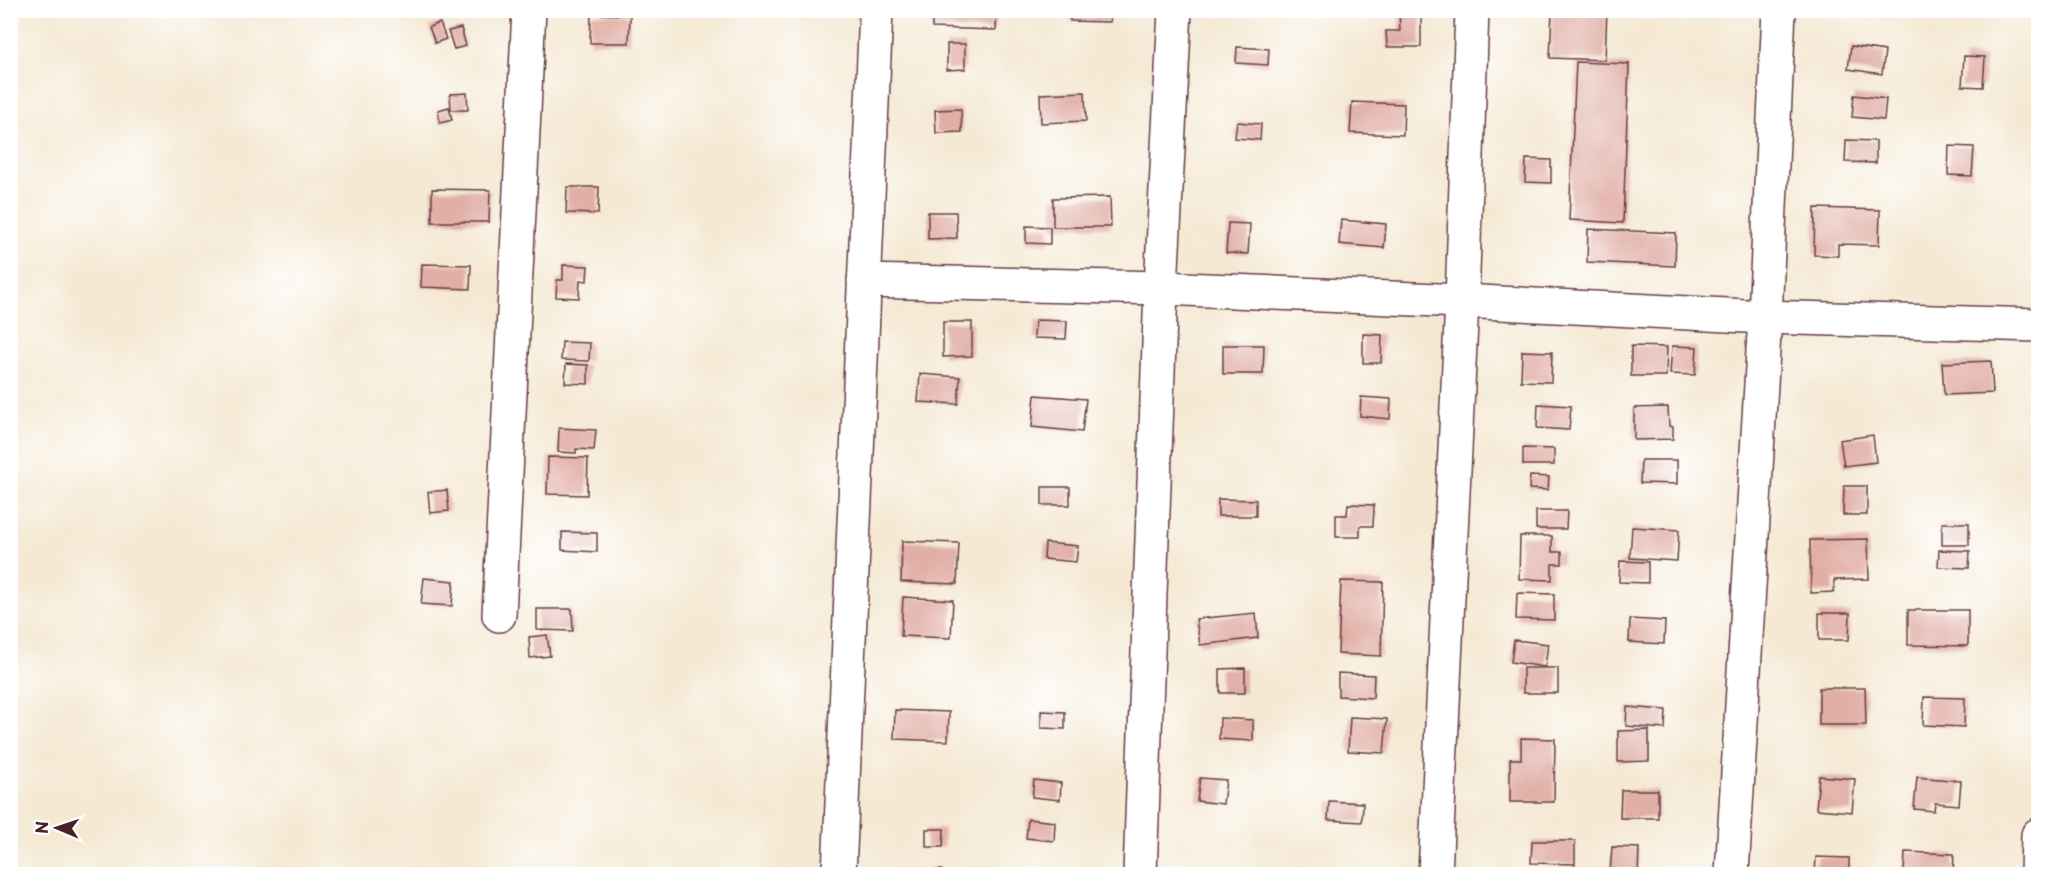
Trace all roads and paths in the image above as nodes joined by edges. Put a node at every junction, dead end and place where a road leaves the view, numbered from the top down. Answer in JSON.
{"nodes":[{"id":1,"x":529,"y":10,"type":"edge"},
{"id":2,"x":876,"y":10,"type":"edge"},
{"id":3,"x":1175,"y":10,"type":"edge"},
{"id":4,"x":1472,"y":10,"type":"edge"},
{"id":5,"x":1779,"y":10,"type":"edge"},
{"id":6,"x":864,"y":282,"type":"junction"},
{"id":7,"x":1161,"y":288,"type":"junction"},
{"id":8,"x":1462,"y":301,"type":"junction"},
{"id":9,"x":1765,"y":317,"type":"junction"},
{"id":10,"x":2038,"y":325,"type":"edge"},
{"id":11,"x":499,"y":615,"type":"dead end"},
{"id":12,"x":2038,"y":835,"type":"edge"},
{"id":13,"x":839,"y":874,"type":"edge"},
{"id":14,"x":1140,"y":874,"type":"edge"},
{"id":15,"x":1435,"y":874,"type":"edge"},
{"id":16,"x":1732,"y":874,"type":"edge"},
{"id":17,"x":2037,"y":874,"type":"edge"}],
"edges":[{"from":1,"to":11,"type":"street"},
{"from":2,"to":6,"type":"street"},
{"from":3,"to":7,"type":"street"},
{"from":4,"to":8,"type":"street"},
{"from":5,"to":9,"type":"street"},
{"from":6,"to":7,"type":"street"},
{"from":6,"to":13,"type":"street"},
{"from":7,"to":8,"type":"street"},
{"from":7,"to":14,"type":"street"},
{"from":8,"to":9,"type":"street"},
{"from":8,"to":15,"type":"street"},
{"from":9,"to":10,"type":"street"},
{"from":9,"to":16,"type":"street"},
{"from":12,"to":17,"type":"street"}]}
